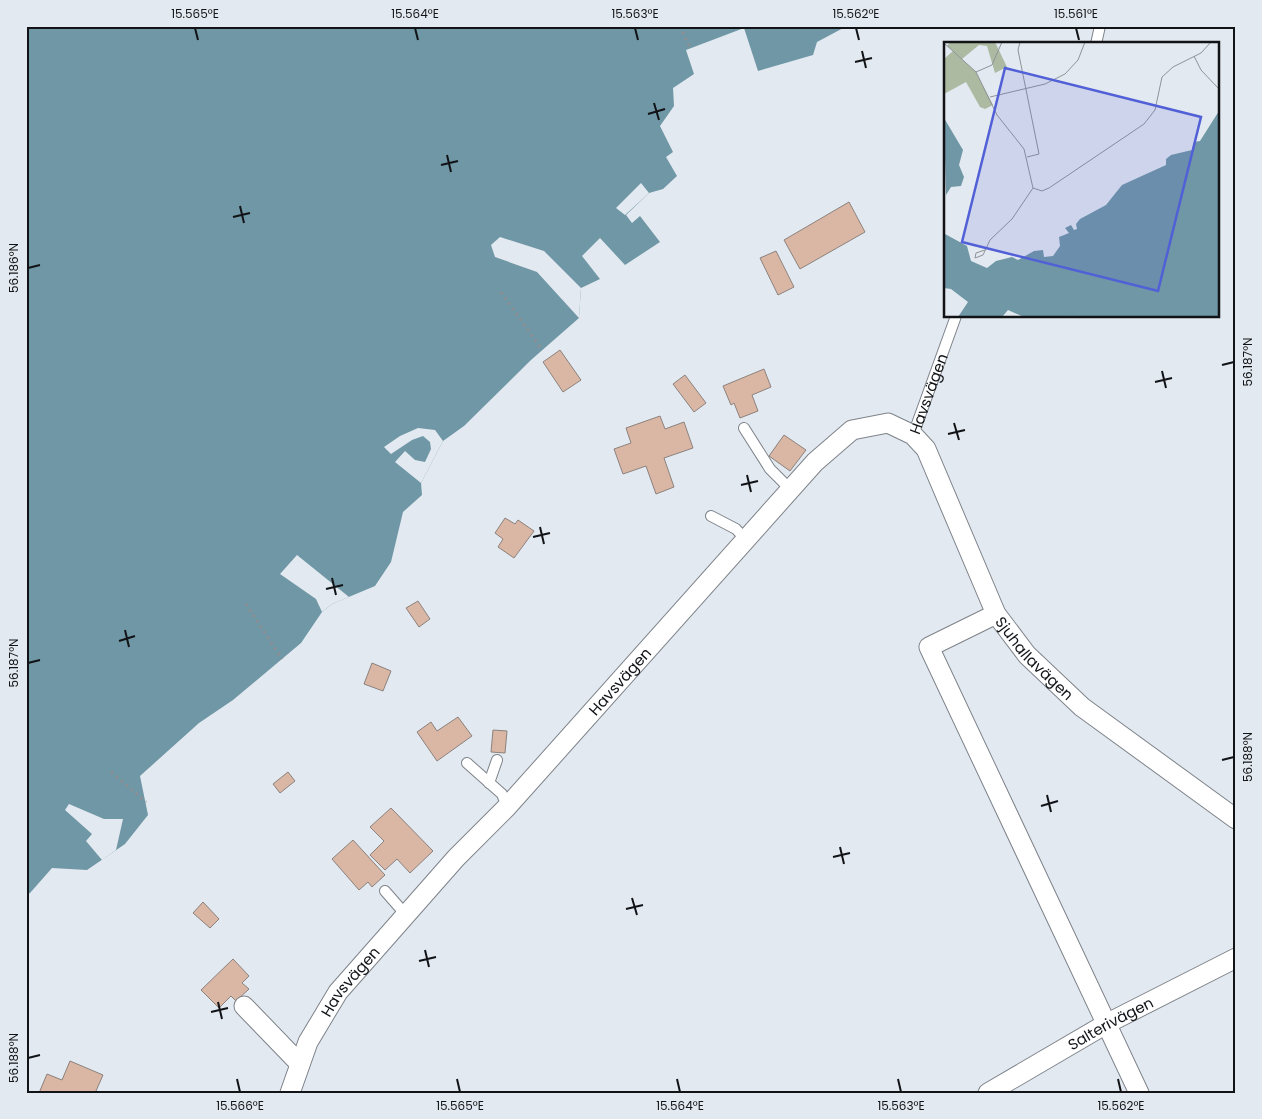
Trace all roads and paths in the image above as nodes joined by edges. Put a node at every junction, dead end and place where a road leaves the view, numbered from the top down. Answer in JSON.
{"nodes":[{"id":1,"x":680,"y":26,"type":"edge"},
{"id":2,"x":1100,"y":26,"type":"edge"},
{"id":3,"x":1096,"y":42,"type":"edge"},
{"id":4,"x":690,"y":48,"type":"dead end"},
{"id":5,"x":501,"y":292,"type":"dead end"},
{"id":6,"x":955,"y":318,"type":"edge"},
{"id":7,"x":542,"y":350,"type":"dead end"},
{"id":8,"x":744,"y":428,"type":"dead end"},
{"id":9,"x":913,"y":435,"type":"junction"},
{"id":10,"x":791,"y":490,"type":"junction"},
{"id":11,"x":711,"y":516,"type":"dead end"},
{"id":12,"x":746,"y":540,"type":"junction"},
{"id":13,"x":246,"y":604,"type":"dead end"},
{"id":14,"x":996,"y":614,"type":"junction"},
{"id":15,"x":282,"y":659,"type":"dead end"},
{"id":16,"x":497,"y":760,"type":"dead end"},
{"id":17,"x":467,"y":763,"type":"dead end"},
{"id":18,"x":111,"y":772,"type":"dead end"},
{"id":19,"x":489,"y":783,"type":"junction"},
{"id":20,"x":146,"y":802,"type":"dead end"},
{"id":21,"x":508,"y":808,"type":"junction"},
{"id":22,"x":1236,"y":818,"type":"edge"},
{"id":23,"x":385,"y":890,"type":"dead end"},
{"id":24,"x":406,"y":915,"type":"junction"},
{"id":25,"x":1236,"y":958,"type":"edge"},
{"id":26,"x":244,"y":1006,"type":"dead end"},
{"id":27,"x":1106,"y":1024,"type":"junction"},
{"id":28,"x":300,"y":1064,"type":"junction"},
{"id":29,"x":290,"y":1093,"type":"edge"},
{"id":30,"x":988,"y":1093,"type":"edge"},
{"id":31,"x":1139,"y":1093,"type":"edge"}],
"edges":[{"from":1,"to":4,"type":"path"},
{"from":2,"to":3,"type":"lane"},
{"from":5,"to":7,"type":"path"},
{"from":6,"to":9,"type":"lane","name":"Havsvägen"},
{"from":8,"to":10,"type":"lane"},
{"from":9,"to":10,"type":"street","name":"Havsvägen"},
{"from":9,"to":14,"type":"street","name":"Sjuhallavägen"},
{"from":10,"to":12,"type":"street","name":"Havsvägen"},
{"from":11,"to":12,"type":"lane"},
{"from":12,"to":21,"type":"street","name":"Havsvägen"},
{"from":13,"to":15,"type":"path"},
{"from":14,"to":22,"type":"street","name":"Sjuhallavägen"},
{"from":14,"to":27,"type":"street"},
{"from":16,"to":19,"type":"lane"},
{"from":17,"to":19,"type":"lane"},
{"from":18,"to":20,"type":"path"},
{"from":19,"to":21,"type":"lane"},
{"from":21,"to":24,"type":"street","name":"Havsvägen"},
{"from":23,"to":24,"type":"lane"},
{"from":24,"to":28,"type":"street","name":"Havsvägen"},
{"from":25,"to":27,"type":"street","name":"Salterivägen"},
{"from":26,"to":28,"type":"street"},
{"from":27,"to":30,"type":"street","name":"Salterivägen"},
{"from":27,"to":31,"type":"street"},
{"from":28,"to":29,"type":"street","name":"Havsvägen"}]}
